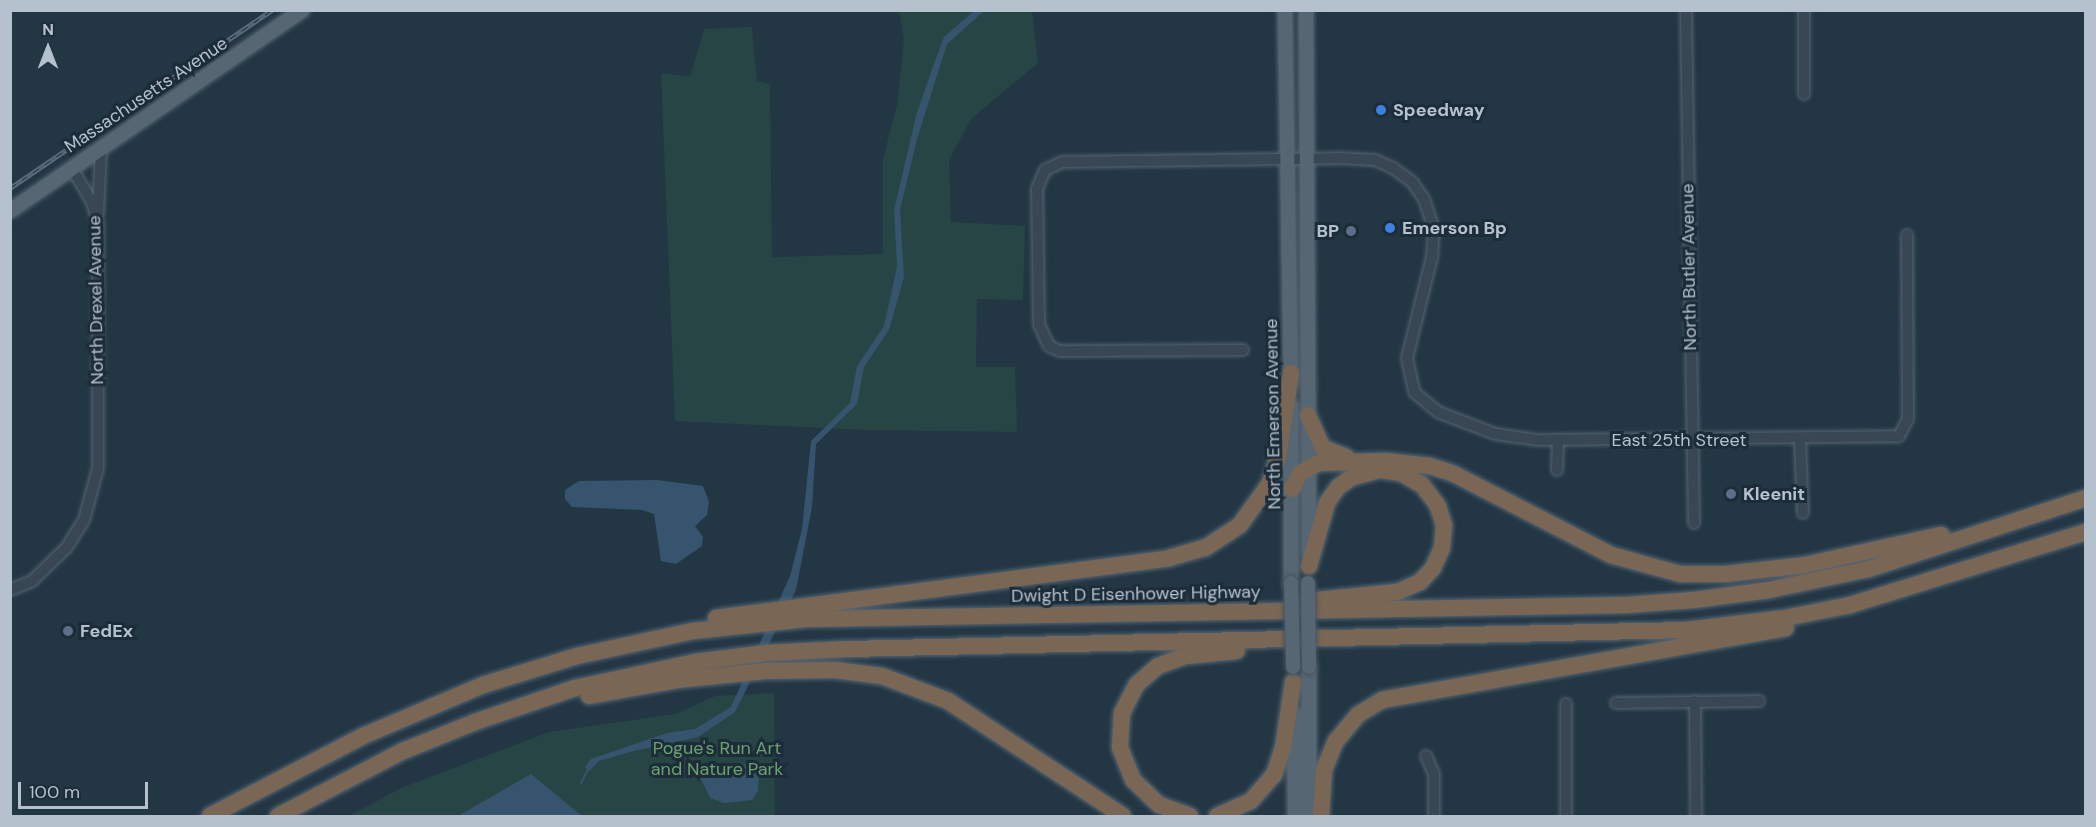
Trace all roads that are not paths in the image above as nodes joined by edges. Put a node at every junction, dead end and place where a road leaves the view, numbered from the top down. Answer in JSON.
{"nodes":[{"id":1,"x":303,"y":10,"type":"edge"},
{"id":2,"x":1285,"y":10,"type":"edge"},
{"id":3,"x":1305,"y":10,"type":"edge"},
{"id":4,"x":1686,"y":10,"type":"edge"},
{"id":5,"x":1804,"y":10,"type":"edge"},
{"id":6,"x":1804,"y":94,"type":"dead end"},
{"id":7,"x":101,"y":148,"type":"junction"},
{"id":8,"x":1297,"y":159,"type":"junction"},
{"id":9,"x":72,"y":168,"type":"junction"},
{"id":10,"x":10,"y":211,"type":"edge"},
{"id":11,"x":98,"y":223,"type":"junction"},
{"id":12,"x":1907,"y":235,"type":"dead end"},
{"id":13,"x":1243,"y":350,"type":"dead end"},
{"id":14,"x":1291,"y":373,"type":"junction"},
{"id":15,"x":1308,"y":415,"type":"junction"},
{"id":16,"x":1800,"y":439,"type":"junction"},
{"id":17,"x":1558,"y":441,"type":"junction"},
{"id":18,"x":1692,"y":441,"type":"junction"},
{"id":19,"x":1356,"y":460,"type":"junction"},
{"id":20,"x":1308,"y":466,"type":"junction"},
{"id":21,"x":1557,"y":470,"type":"dead end"},
{"id":22,"x":1292,"y":489,"type":"junction"},
{"id":23,"x":2085,"y":498,"type":"edge"},
{"id":24,"x":2068,"y":504,"type":"junction"},
{"id":25,"x":1803,"y":513,"type":"dead end"},
{"id":26,"x":1694,"y":523,"type":"dead end"},
{"id":27,"x":2085,"y":532,"type":"edge"},
{"id":28,"x":1309,"y":575,"type":"junction"},
{"id":29,"x":10,"y":590,"type":"edge"},
{"id":30,"x":1888,"y":595,"type":"junction"},
{"id":31,"x":1176,"y":613,"type":"junction"},
{"id":32,"x":751,"y":617,"type":"junction"},
{"id":33,"x":1346,"y":639,"type":"junction"},
{"id":34,"x":1293,"y":675,"type":"junction"},
{"id":35,"x":1695,"y":701,"type":"junction"},
{"id":36,"x":1759,"y":701,"type":"dead end"},
{"id":37,"x":1616,"y":703,"type":"dead end"},
{"id":38,"x":1566,"y":704,"type":"dead end"},
{"id":39,"x":475,"y":722,"type":"junction"},
{"id":40,"x":1426,"y":756,"type":"dead end"},
{"id":41,"x":210,"y":816,"type":"edge"},
{"id":42,"x":278,"y":816,"type":"edge"},
{"id":43,"x":1123,"y":816,"type":"edge"},
{"id":44,"x":1190,"y":816,"type":"edge"},
{"id":45,"x":1217,"y":816,"type":"edge"},
{"id":46,"x":1295,"y":816,"type":"edge"},
{"id":47,"x":1309,"y":816,"type":"edge"},
{"id":48,"x":1320,"y":816,"type":"edge"},
{"id":49,"x":1434,"y":816,"type":"edge"},
{"id":50,"x":1566,"y":816,"type":"edge"},
{"id":51,"x":1696,"y":816,"type":"edge"}],
"edges":[{"from":1,"to":7,"type":"main road","name":"Massachusetts Avenue"},
{"from":2,"to":8,"type":"main road","name":"North Emerson Avenue"},
{"from":3,"to":8,"type":"main road","name":"North Emerson Avenue"},
{"from":4,"to":18,"type":"street","name":"North Butler Avenue"},
{"from":5,"to":6,"type":"street"},
{"from":7,"to":9,"type":"main road","name":"Massachusetts Avenue"},
{"from":7,"to":11,"type":"street"},
{"from":8,"to":13,"type":"street"},
{"from":8,"to":14,"type":"main road","name":"North Emerson Avenue"},
{"from":8,"to":15,"type":"main road","name":"North Emerson Avenue"},
{"from":8,"to":17,"type":"street","name":"East 25th Street"},
{"from":9,"to":10,"type":"main road","name":"Massachusetts Avenue"},
{"from":9,"to":11,"type":"street","name":"North Drexel Avenue"},
{"from":11,"to":29,"type":"street","name":"North Drexel Avenue"},
{"from":12,"to":16,"type":"street","name":"East 25th Street"},
{"from":14,"to":22,"type":"main road","name":"North Emerson Avenue"},
{"from":14,"to":32,"type":"highway"},
{"from":15,"to":19,"type":"highway"},
{"from":15,"to":20,"type":"main road","name":"North Emerson Avenue"},
{"from":16,"to":18,"type":"street","name":"East 25th Street"},
{"from":16,"to":25,"type":"street"},
{"from":17,"to":18,"type":"street","name":"East 25th Street"},
{"from":17,"to":21,"type":"street"},
{"from":18,"to":26,"type":"street","name":"North Butler Avenue"},
{"from":19,"to":20,"type":"highway"},
{"from":19,"to":24,"type":"highway"},
{"from":20,"to":22,"type":"highway"},
{"from":20,"to":28,"type":"main road","name":"North Emerson Avenue"},
{"from":22,"to":34,"type":"main road","name":"North Emerson Avenue","bridge":true},
{"from":23,"to":24,"type":"highway","name":"Dwight D Eisenhower Highway"},
{"from":24,"to":31,"type":"highway","name":"Dwight D Eisenhower Highway"},
{"from":27,"to":30,"type":"highway"},
{"from":28,"to":31,"type":"highway"},
{"from":28,"to":47,"type":"main road","name":"North Emerson Avenue","bridge":true},
{"from":30,"to":33,"type":"highway"},
{"from":30,"to":48,"type":"highway"},
{"from":31,"to":32,"type":"highway","name":"Dwight D Eisenhower Highway"},
{"from":32,"to":41,"type":"highway"},
{"from":33,"to":39,"type":"highway"},
{"from":33,"to":44,"type":"highway"},
{"from":34,"to":45,"type":"highway"},
{"from":34,"to":46,"type":"main road","name":"North Emerson Avenue"},
{"from":35,"to":36,"type":"street"},
{"from":35,"to":37,"type":"street"},
{"from":35,"to":51,"type":"street"},
{"from":38,"to":50,"type":"street"},
{"from":39,"to":42,"type":"highway"},
{"from":39,"to":43,"type":"highway"},
{"from":40,"to":49,"type":"street"}]}
